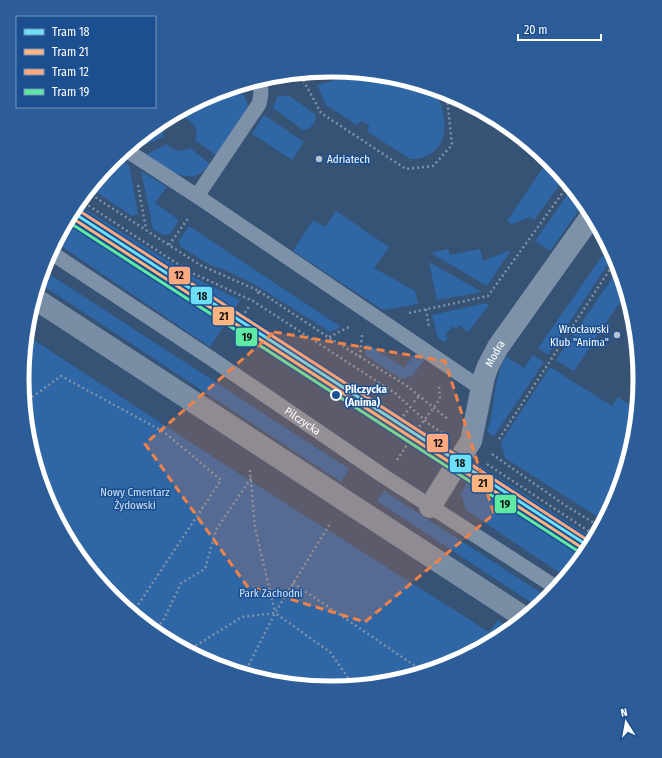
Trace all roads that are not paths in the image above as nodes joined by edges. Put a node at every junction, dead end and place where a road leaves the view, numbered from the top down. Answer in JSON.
{"nodes":[{"id":1,"x":260,"y":85,"type":"edge"},
{"id":2,"x":131,"y":153,"type":"edge"},
{"id":3,"x":200,"y":197,"type":"junction"},
{"id":4,"x":588,"y":220,"type":"edge"},
{"id":5,"x":55,"y":256,"type":"edge"},
{"id":6,"x":39,"y":301,"type":"edge"},
{"id":7,"x":482,"y":389,"type":"junction"},
{"id":8,"x":430,"y":507,"type":"junction"},
{"id":9,"x":552,"y":585,"type":"edge"},
{"id":10,"x":520,"y":615,"type":"edge"}],
"edges":[{"from":1,"to":3,"type":"lane"},
{"from":2,"to":3,"type":"lane"},
{"from":3,"to":7,"type":"lane"},
{"from":4,"to":7,"type":"street","name":"Modra"},
{"from":5,"to":8,"type":"lane","name":"Pilczycka"},
{"from":6,"to":10,"type":"street"},
{"from":7,"to":8,"type":"street","name":"Modra"},
{"from":8,"to":9,"type":"lane","name":"Pilczycka"}]}
